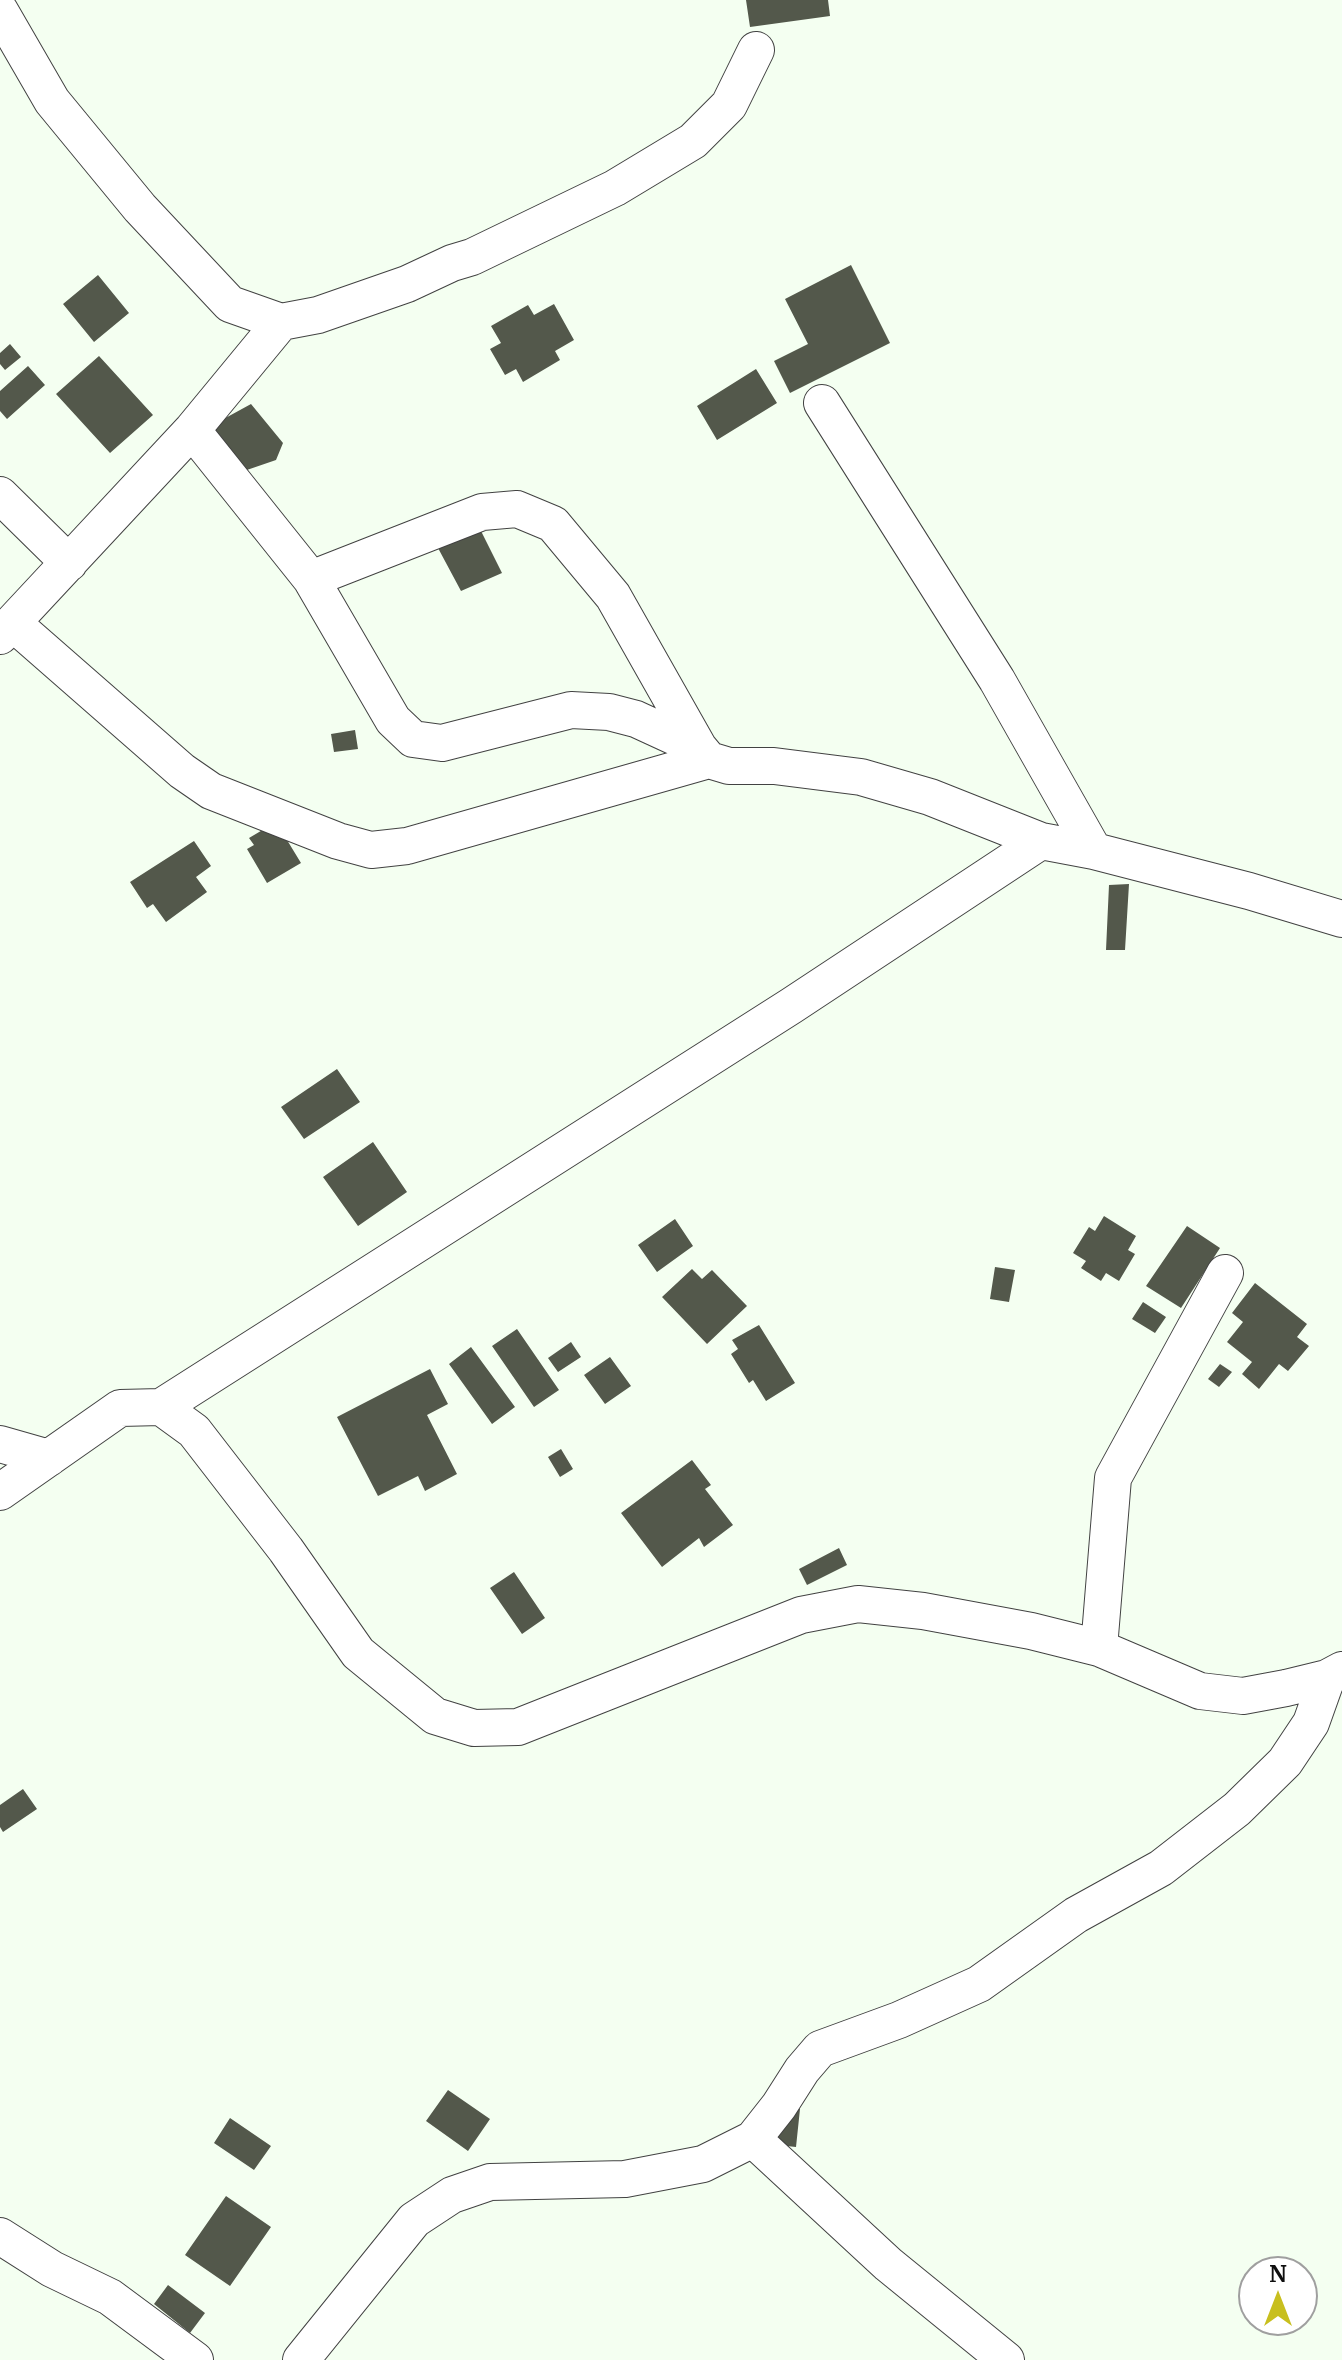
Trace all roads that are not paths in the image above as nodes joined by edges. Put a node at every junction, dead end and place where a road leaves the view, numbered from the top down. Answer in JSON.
{"nodes":[{"id":1,"x":0,"y":11,"type":"edge"},
{"id":2,"x":756,"y":50,"type":"dead end"},
{"id":3,"x":281,"y":322,"type":"junction"},
{"id":4,"x":822,"y":403,"type":"dead end"},
{"id":5,"x":192,"y":430,"type":"junction"},
{"id":6,"x":0,"y":495,"type":"edge"},
{"id":7,"x":69,"y":563,"type":"junction"},
{"id":8,"x":311,"y":579,"type":"junction"},
{"id":9,"x":7,"y":630,"type":"edge"},
{"id":10,"x":704,"y":754,"type":"junction"},
{"id":11,"x":1041,"y":841,"type":"junction"},
{"id":12,"x":1094,"y":851,"type":"junction"},
{"id":13,"x":1342,"y":919,"type":"edge"},
{"id":14,"x":1225,"y":1273,"type":"dead end"},
{"id":15,"x":161,"y":1407,"type":"junction"},
{"id":16,"x":0,"y":1444,"type":"edge"},
{"id":17,"x":49,"y":1458,"type":"junction"},
{"id":18,"x":0,"y":1492,"type":"edge"},
{"id":19,"x":1099,"y":1648,"type":"junction"},
{"id":20,"x":1334,"y":1674,"type":"edge"},
{"id":21,"x":753,"y":2139,"type":"junction"},
{"id":22,"x":0,"y":2236,"type":"edge"},
{"id":23,"x":195,"y":2360,"type":"edge"},
{"id":24,"x":301,"y":2360,"type":"edge"},
{"id":25,"x":1006,"y":2360,"type":"edge"}],
"edges":[{"from":1,"to":3,"type":"street"},
{"from":2,"to":3,"type":"street"},
{"from":3,"to":5,"type":"street"},
{"from":4,"to":12,"type":"street"},
{"from":5,"to":7,"type":"street"},
{"from":5,"to":8,"type":"street"},
{"from":6,"to":7,"type":"street"},
{"from":7,"to":9,"type":"street"},
{"from":8,"to":10,"type":"street"},
{"from":8,"to":10,"type":"street"},
{"from":9,"to":10,"type":"street"},
{"from":10,"to":11,"type":"street"},
{"from":11,"to":12,"type":"street"},
{"from":11,"to":15,"type":"street"},
{"from":12,"to":13,"type":"street"},
{"from":14,"to":19,"type":"street"},
{"from":15,"to":17,"type":"street"},
{"from":15,"to":19,"type":"street"},
{"from":16,"to":17,"type":"street"},
{"from":17,"to":18,"type":"street"},
{"from":19,"to":20,"type":"street"},
{"from":20,"to":21,"type":"street"},
{"from":21,"to":24,"type":"street"},
{"from":21,"to":25,"type":"street"},
{"from":22,"to":23,"type":"street"}]}
